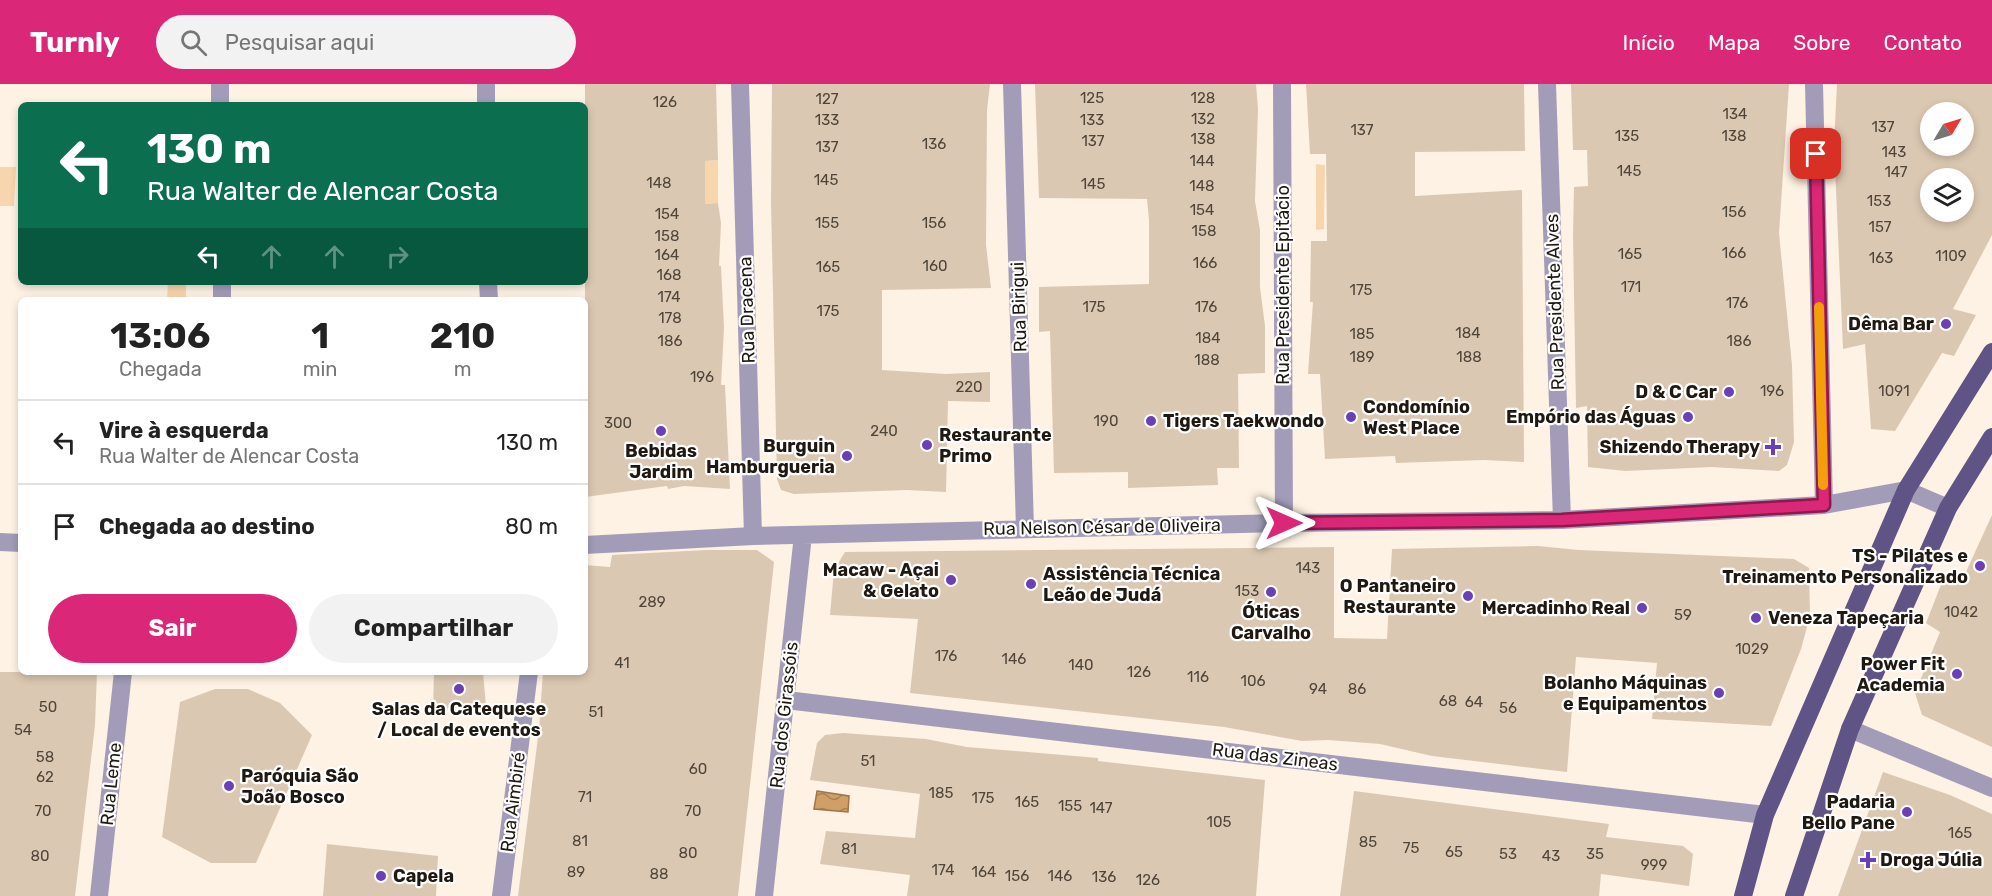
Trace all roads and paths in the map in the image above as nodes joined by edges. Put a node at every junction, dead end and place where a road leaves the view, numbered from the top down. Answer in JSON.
{"nodes":[{"id":1,"x":220,"y":84,"type":"edge"},
{"id":2,"x":486,"y":84,"type":"edge"},
{"id":3,"x":740,"y":84,"type":"edge"},
{"id":4,"x":1012,"y":84,"type":"edge"},
{"id":5,"x":1282,"y":84,"type":"edge"},
{"id":6,"x":1547,"y":84,"type":"edge"},
{"id":7,"x":1814,"y":84,"type":"edge"},
{"id":8,"x":220,"y":102,"type":"edge"},
{"id":9,"x":486,"y":102,"type":"edge"},
{"id":10,"x":1992,"y":352,"type":"edge"},
{"id":11,"x":1992,"y":437,"type":"edge"},
{"id":12,"x":1906,"y":490,"type":"junction"},
{"id":13,"x":1824,"y":505,"type":"junction"},
{"id":14,"x":1948,"y":508,"type":"junction"},
{"id":15,"x":1562,"y":520,"type":"junction"},
{"id":16,"x":1284,"y":523,"type":"junction"},
{"id":17,"x":1025,"y":529,"type":"junction"},
{"id":18,"x":803,"y":535,"type":"junction"},
{"id":19,"x":753,"y":536,"type":"junction"},
{"id":20,"x":0,"y":542,"type":"edge"},
{"id":21,"x":18,"y":543,"type":"edge"},
{"id":22,"x":588,"y":545,"type":"edge"},
{"id":23,"x":123,"y":675,"type":"edge"},
{"id":24,"x":529,"y":675,"type":"edge"},
{"id":25,"x":786,"y":700,"type":"junction"},
{"id":26,"x":1850,"y":729,"type":"junction"},
{"id":27,"x":1992,"y":788,"type":"edge"},
{"id":28,"x":1765,"y":815,"type":"junction"},
{"id":29,"x":99,"y":896,"type":"edge"},
{"id":30,"x":501,"y":896,"type":"edge"},
{"id":31,"x":764,"y":896,"type":"edge"},
{"id":32,"x":1743,"y":896,"type":"edge"},
{"id":33,"x":1794,"y":896,"type":"edge"}],
"edges":[{"from":1,"to":8,"type":"street"},
{"from":2,"to":9,"type":"street"},
{"from":3,"to":19,"type":"street","name":"Rua Dracena"},
{"from":4,"to":17,"type":"street","name":"Rua Birigui"},
{"from":5,"to":16,"type":"street","name":"Rua Presidente Epitácio"},
{"from":6,"to":15,"type":"street","name":"Rua Presidente Alves"},
{"from":7,"to":13,"type":"street"},
{"from":10,"to":12,"type":"main road"},
{"from":11,"to":14,"type":"main road"},
{"from":12,"to":13,"type":"street","name":"Rua Nelson César de Oliveira"},
{"from":12,"to":14,"type":"street"},
{"from":12,"to":28,"type":"main road"},
{"from":13,"to":15,"type":"street","name":"Rua Nelson César de Oliveira"},
{"from":14,"to":26,"type":"main road"},
{"from":15,"to":16,"type":"street","name":"Rua Nelson César de Oliveira"},
{"from":16,"to":17,"type":"street","name":"Rua Nelson César de Oliveira"},
{"from":17,"to":18,"type":"street","name":"Rua Nelson César de Oliveira"},
{"from":18,"to":19,"type":"street","name":"Rua Nelson César de Oliveira"},
{"from":18,"to":25,"type":"street","name":"Rua dos Girassóis"},
{"from":19,"to":22,"type":"street","name":"Rua Nelson César de Oliveira"},
{"from":20,"to":21,"type":"street"},
{"from":23,"to":29,"type":"street","name":"Rua Leme"},
{"from":24,"to":30,"type":"street","name":"Rua Aimbiré"},
{"from":25,"to":28,"type":"street","name":"Rua das Zineas"},
{"from":25,"to":31,"type":"street","name":"Rua dos Girassóis"},
{"from":26,"to":27,"type":"street"},
{"from":26,"to":33,"type":"main road"},
{"from":28,"to":32,"type":"main road"}]}
